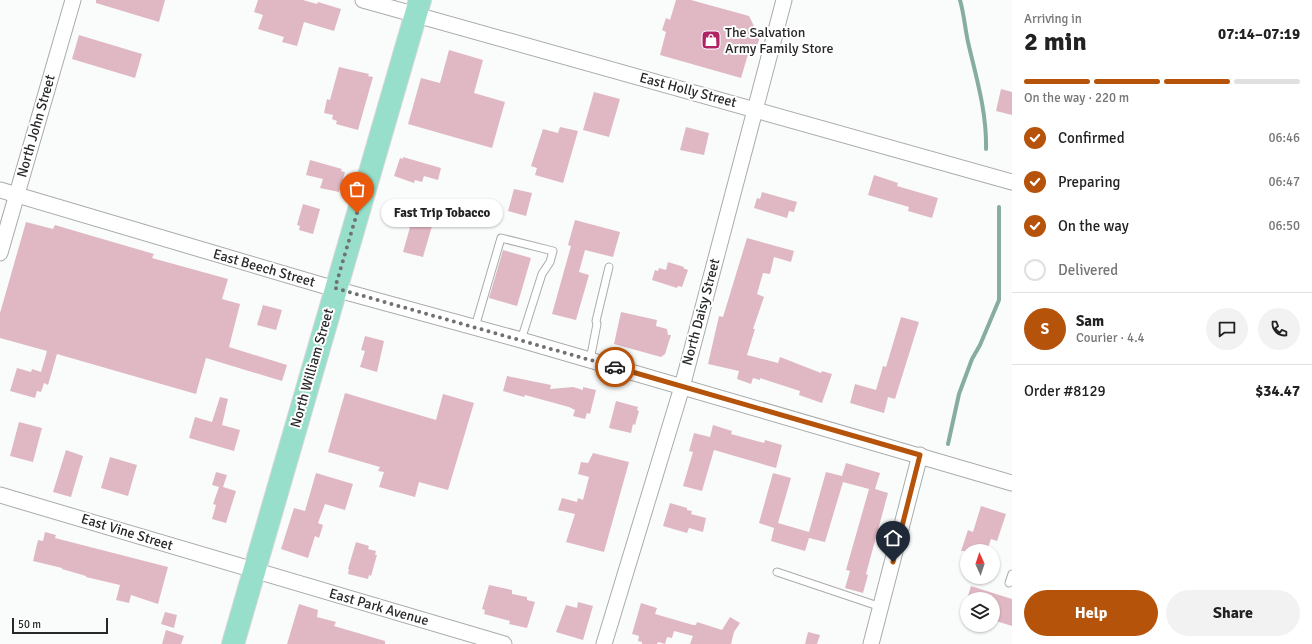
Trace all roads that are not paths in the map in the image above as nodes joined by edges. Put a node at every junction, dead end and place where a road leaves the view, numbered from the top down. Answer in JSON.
{"nodes":[{"id":1,"x":73,"y":0,"type":"edge"},
{"id":2,"x":363,"y":0,"type":"edge"},
{"id":3,"x":784,"y":0,"type":"edge"},
{"id":4,"x":418,"y":8,"type":"edge"},
{"id":5,"x":754,"y":109,"type":"junction"},
{"id":6,"x":1012,"y":182,"type":"edge"},
{"id":7,"x":0,"y":190,"type":"edge"},
{"id":8,"x":17,"y":195,"type":"junction"},
{"id":9,"x":0,"y":253,"type":"edge"},
{"id":10,"x":609,"y":267,"type":"dead end"},
{"id":11,"x":335,"y":288,"type":"junction"},
{"id":12,"x":475,"y":327,"type":"junction"},
{"id":13,"x":522,"y":340,"type":"junction"},
{"id":14,"x":590,"y":360,"type":"junction"},
{"id":15,"x":682,"y":387,"type":"junction"},
{"id":16,"x":920,"y":455,"type":"junction"},
{"id":17,"x":1012,"y":483,"type":"edge"},
{"id":18,"x":0,"y":495,"type":"edge"},
{"id":19,"x":254,"y":570,"type":"junction"},
{"id":20,"x":777,"y":572,"type":"dead end"},
{"id":21,"x":1012,"y":574,"type":"edge"},
{"id":22,"x":1009,"y":583,"type":"dead end"},
{"id":23,"x":881,"y":607,"type":"junction"},
{"id":24,"x":233,"y":644,"type":"edge"},
{"id":25,"x":504,"y":644,"type":"edge"},
{"id":26,"x":604,"y":644,"type":"edge"},
{"id":27,"x":871,"y":644,"type":"edge"}],
"edges":[{"from":1,"to":8,"type":"street","name":"North John Street"},
{"from":2,"to":4,"type":"street","name":"East Holly Street"},
{"from":3,"to":5,"type":"street","name":"North Daisy Street"},
{"from":4,"to":5,"type":"street","name":"East Holly Street"},
{"from":4,"to":11,"type":"main road","name":"North William Street"},
{"from":5,"to":6,"type":"street","name":"East Holly Street"},
{"from":5,"to":15,"type":"street","name":"North Daisy Street"},
{"from":7,"to":8,"type":"street","name":"East Beech Street"},
{"from":8,"to":9,"type":"street","name":"North John Street"},
{"from":8,"to":11,"type":"street","name":"East Beech Street"},
{"from":10,"to":14,"type":"lane"},
{"from":11,"to":12,"type":"street","name":"East Beech Street"},
{"from":11,"to":19,"type":"main road","name":"North William Street"},
{"from":12,"to":13,"type":"street","name":"East Beech Street"},
{"from":12,"to":13,"type":"lane"},
{"from":13,"to":14,"type":"street","name":"East Beech Street"},
{"from":14,"to":15,"type":"street","name":"East Beech Street"},
{"from":15,"to":16,"type":"street","name":"East Beech Street"},
{"from":15,"to":26,"type":"street","name":"North Daisy Street"},
{"from":16,"to":17,"type":"street","name":"East Beech Street"},
{"from":16,"to":23,"type":"street"},
{"from":18,"to":19,"type":"street","name":"East Vine Street"},
{"from":19,"to":24,"type":"main road","name":"North William Street"},
{"from":19,"to":25,"type":"street","name":"East Park Avenue"},
{"from":20,"to":23,"type":"lane"},
{"from":21,"to":22,"type":"lane"},
{"from":23,"to":27,"type":"street"}]}
